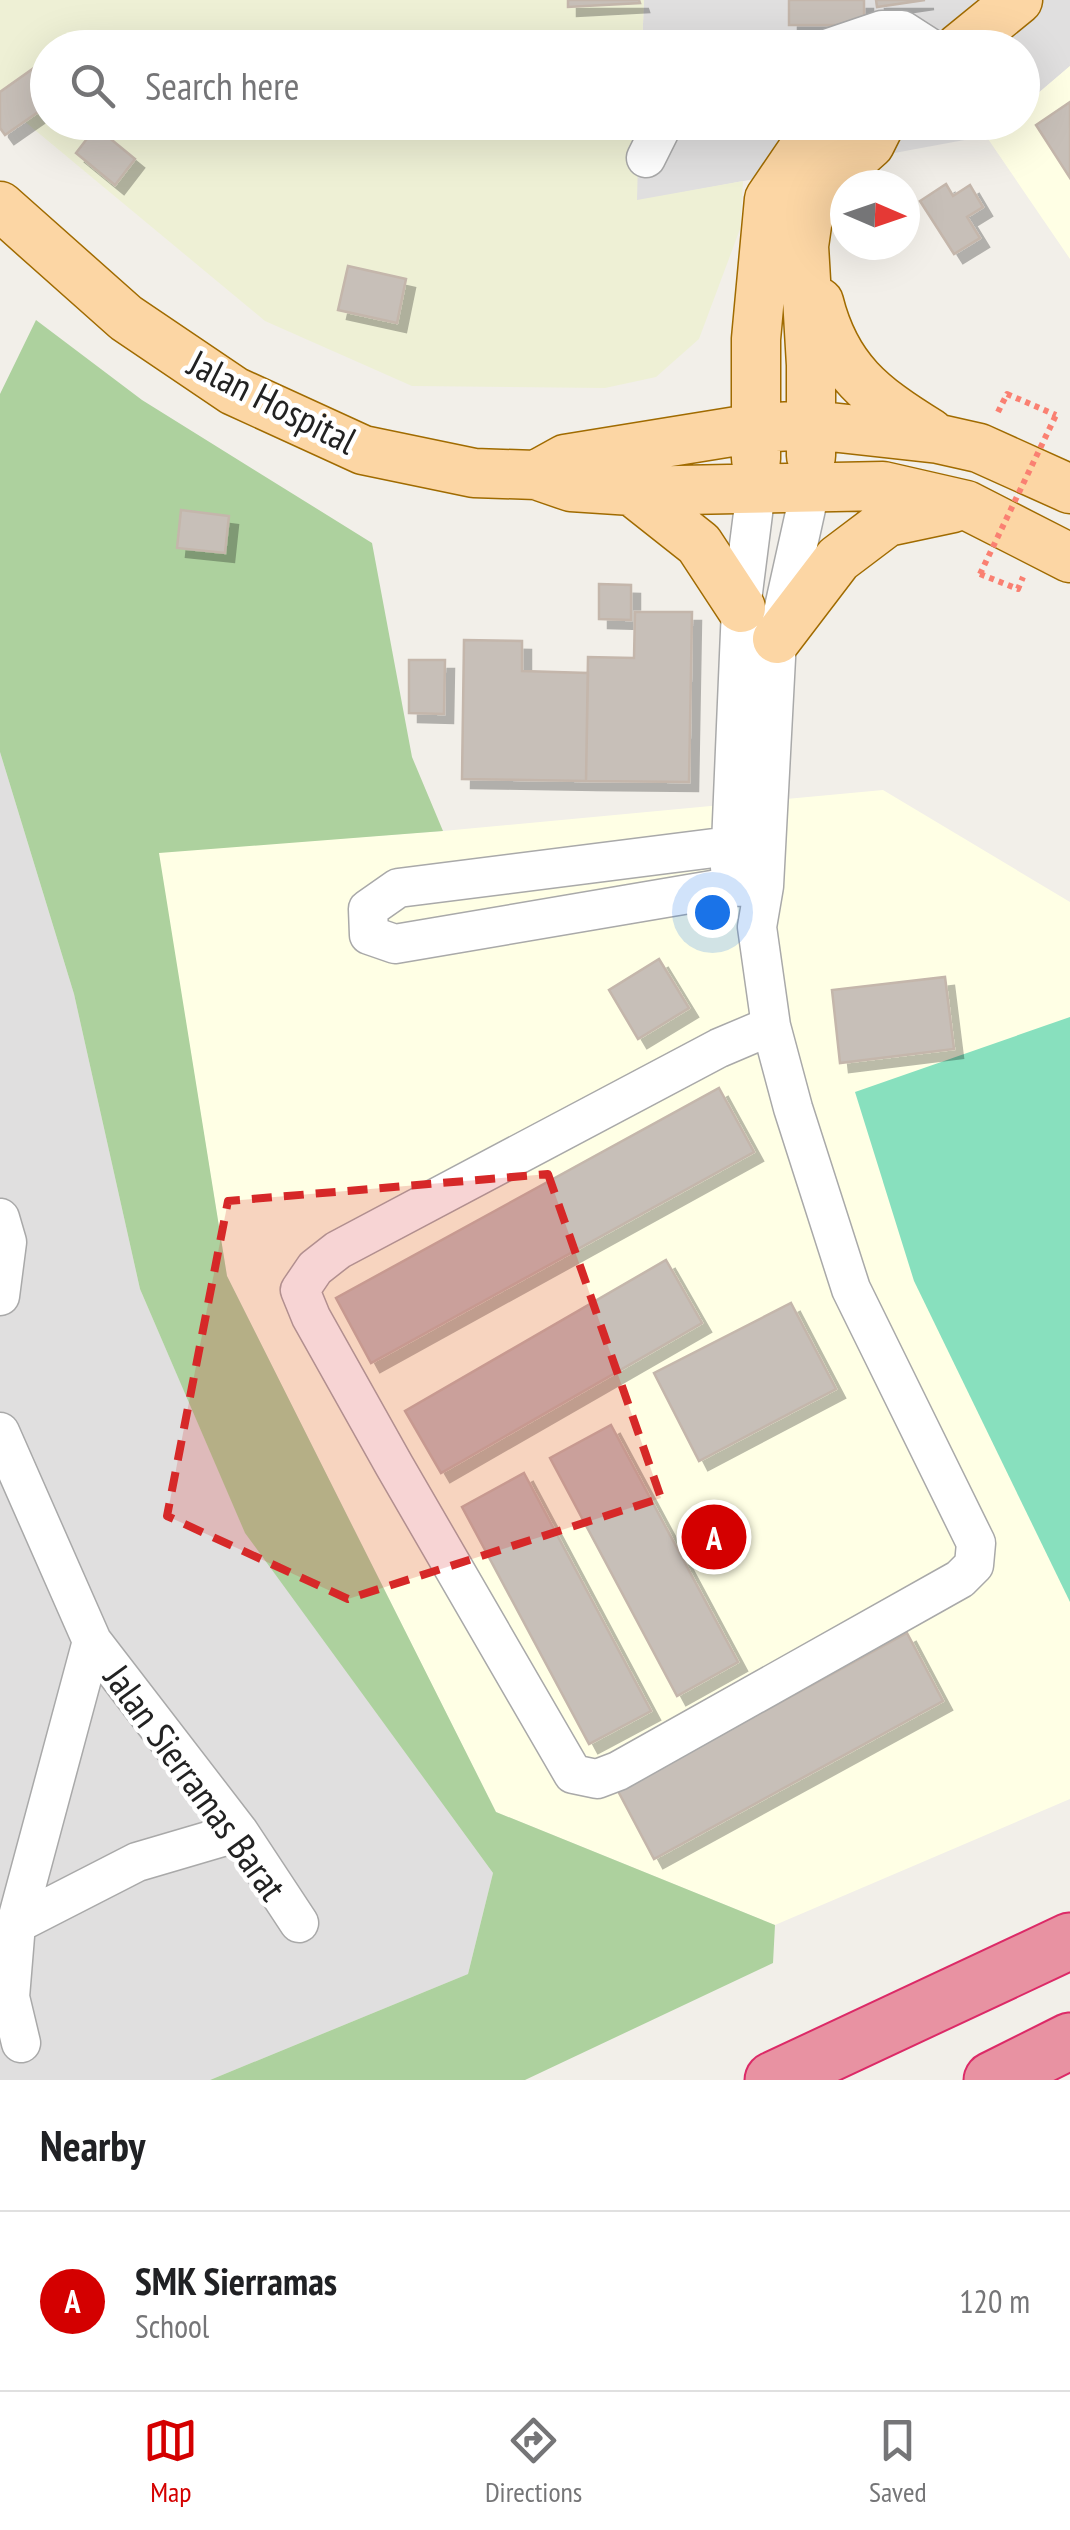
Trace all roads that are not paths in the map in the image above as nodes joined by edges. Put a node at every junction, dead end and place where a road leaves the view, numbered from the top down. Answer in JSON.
{"nodes":[{"id":1,"x":1018,"y":0,"type":"edge"},
{"id":2,"x":980,"y":30,"type":"edge"},
{"id":3,"x":655,"y":140,"type":"edge"},
{"id":4,"x":814,"y":140,"type":"edge"},
{"id":5,"x":872,"y":140,"type":"edge"},
{"id":6,"x":646,"y":158,"type":"dead end"},
{"id":7,"x":0,"y":206,"type":"edge"},
{"id":8,"x":804,"y":246,"type":"junction"},
{"id":9,"x":812,"y":426,"type":"junction"},
{"id":10,"x":756,"y":428,"type":"junction"},
{"id":11,"x":939,"y":439,"type":"junction"},
{"id":12,"x":536,"y":476,"type":"junction"},
{"id":13,"x":810,"y":486,"type":"junction"},
{"id":14,"x":1070,"y":489,"type":"edge"},
{"id":15,"x":756,"y":490,"type":"junction"},
{"id":16,"x":632,"y":491,"type":"junction"},
{"id":17,"x":966,"y":505,"type":"junction"},
{"id":18,"x":1070,"y":558,"type":"edge"},
{"id":19,"x":740,"y":608,"type":"junction"},
{"id":20,"x":777,"y":640,"type":"junction"},
{"id":21,"x":748,"y":846,"type":"junction"},
{"id":22,"x":747,"y":887,"type":"junction"},
{"id":23,"x":771,"y":1026,"type":"junction"},
{"id":24,"x":0,"y":1218,"type":"edge"},
{"id":25,"x":0,"y":1296,"type":"edge"},
{"id":26,"x":0,"y":1432,"type":"edge"},
{"id":27,"x":92,"y":1641,"type":"junction"},
{"id":28,"x":239,"y":1832,"type":"junction"},
{"id":29,"x":299,"y":1923,"type":"dead end"},
{"id":30,"x":16,"y":1924,"type":"junction"},
{"id":31,"x":1070,"y":1940,"type":"edge"},
{"id":32,"x":1070,"y":2041,"type":"edge"},
{"id":33,"x":21,"y":2044,"type":"dead end"},
{"id":34,"x":772,"y":2080,"type":"edge"},
{"id":35,"x":992,"y":2080,"type":"edge"}],
"edges":[{"from":1,"to":2,"type":"main road"},
{"from":3,"to":6,"type":"street"},
{"from":4,"to":10,"type":"main road"},
{"from":5,"to":8,"type":"main road"},
{"from":7,"to":12,"type":"main road","name":"Jalan Hospital"},
{"from":8,"to":9,"type":"main road"},
{"from":8,"to":11,"type":"main road"},
{"from":9,"to":10,"type":"main road","name":"Jalan Hospital"},
{"from":9,"to":11,"type":"main road","name":"Jalan Hospital"},
{"from":9,"to":13,"type":"main road"},
{"from":10,"to":12,"type":"main road","name":"Jalan Hospital"},
{"from":10,"to":15,"type":"main road"},
{"from":11,"to":14,"type":"main road","name":"Jalan Hospital"},
{"from":12,"to":16,"type":"main road","name":"Jalan Hospital"},
{"from":13,"to":15,"type":"main road","name":"Jalan Hospital"},
{"from":13,"to":17,"type":"main road","name":"Jalan Hospital"},
{"from":13,"to":20,"type":"street"},
{"from":15,"to":16,"type":"main road","name":"Jalan Hospital"},
{"from":15,"to":19,"type":"street"},
{"from":16,"to":19,"type":"main road"},
{"from":17,"to":18,"type":"main road","name":"Jalan Hospital"},
{"from":17,"to":20,"type":"main road"},
{"from":19,"to":21,"type":"street"},
{"from":20,"to":21,"type":"street"},
{"from":21,"to":22,"type":"street"},
{"from":21,"to":22,"type":"street"},
{"from":22,"to":23,"type":"street"},
{"from":23,"to":23,"type":"street"},
{"from":24,"to":25,"type":"street"},
{"from":26,"to":27,"type":"street","name":"Jalan Sierramas Barat"},
{"from":27,"to":28,"type":"street","name":"Jalan Sierramas Barat"},
{"from":27,"to":30,"type":"street"},
{"from":28,"to":29,"type":"street","name":"Jalan Sierramas Barat"},
{"from":28,"to":30,"type":"street"},
{"from":30,"to":33,"type":"street"},
{"from":31,"to":34,"type":"highway"},
{"from":32,"to":35,"type":"highway"}]}
